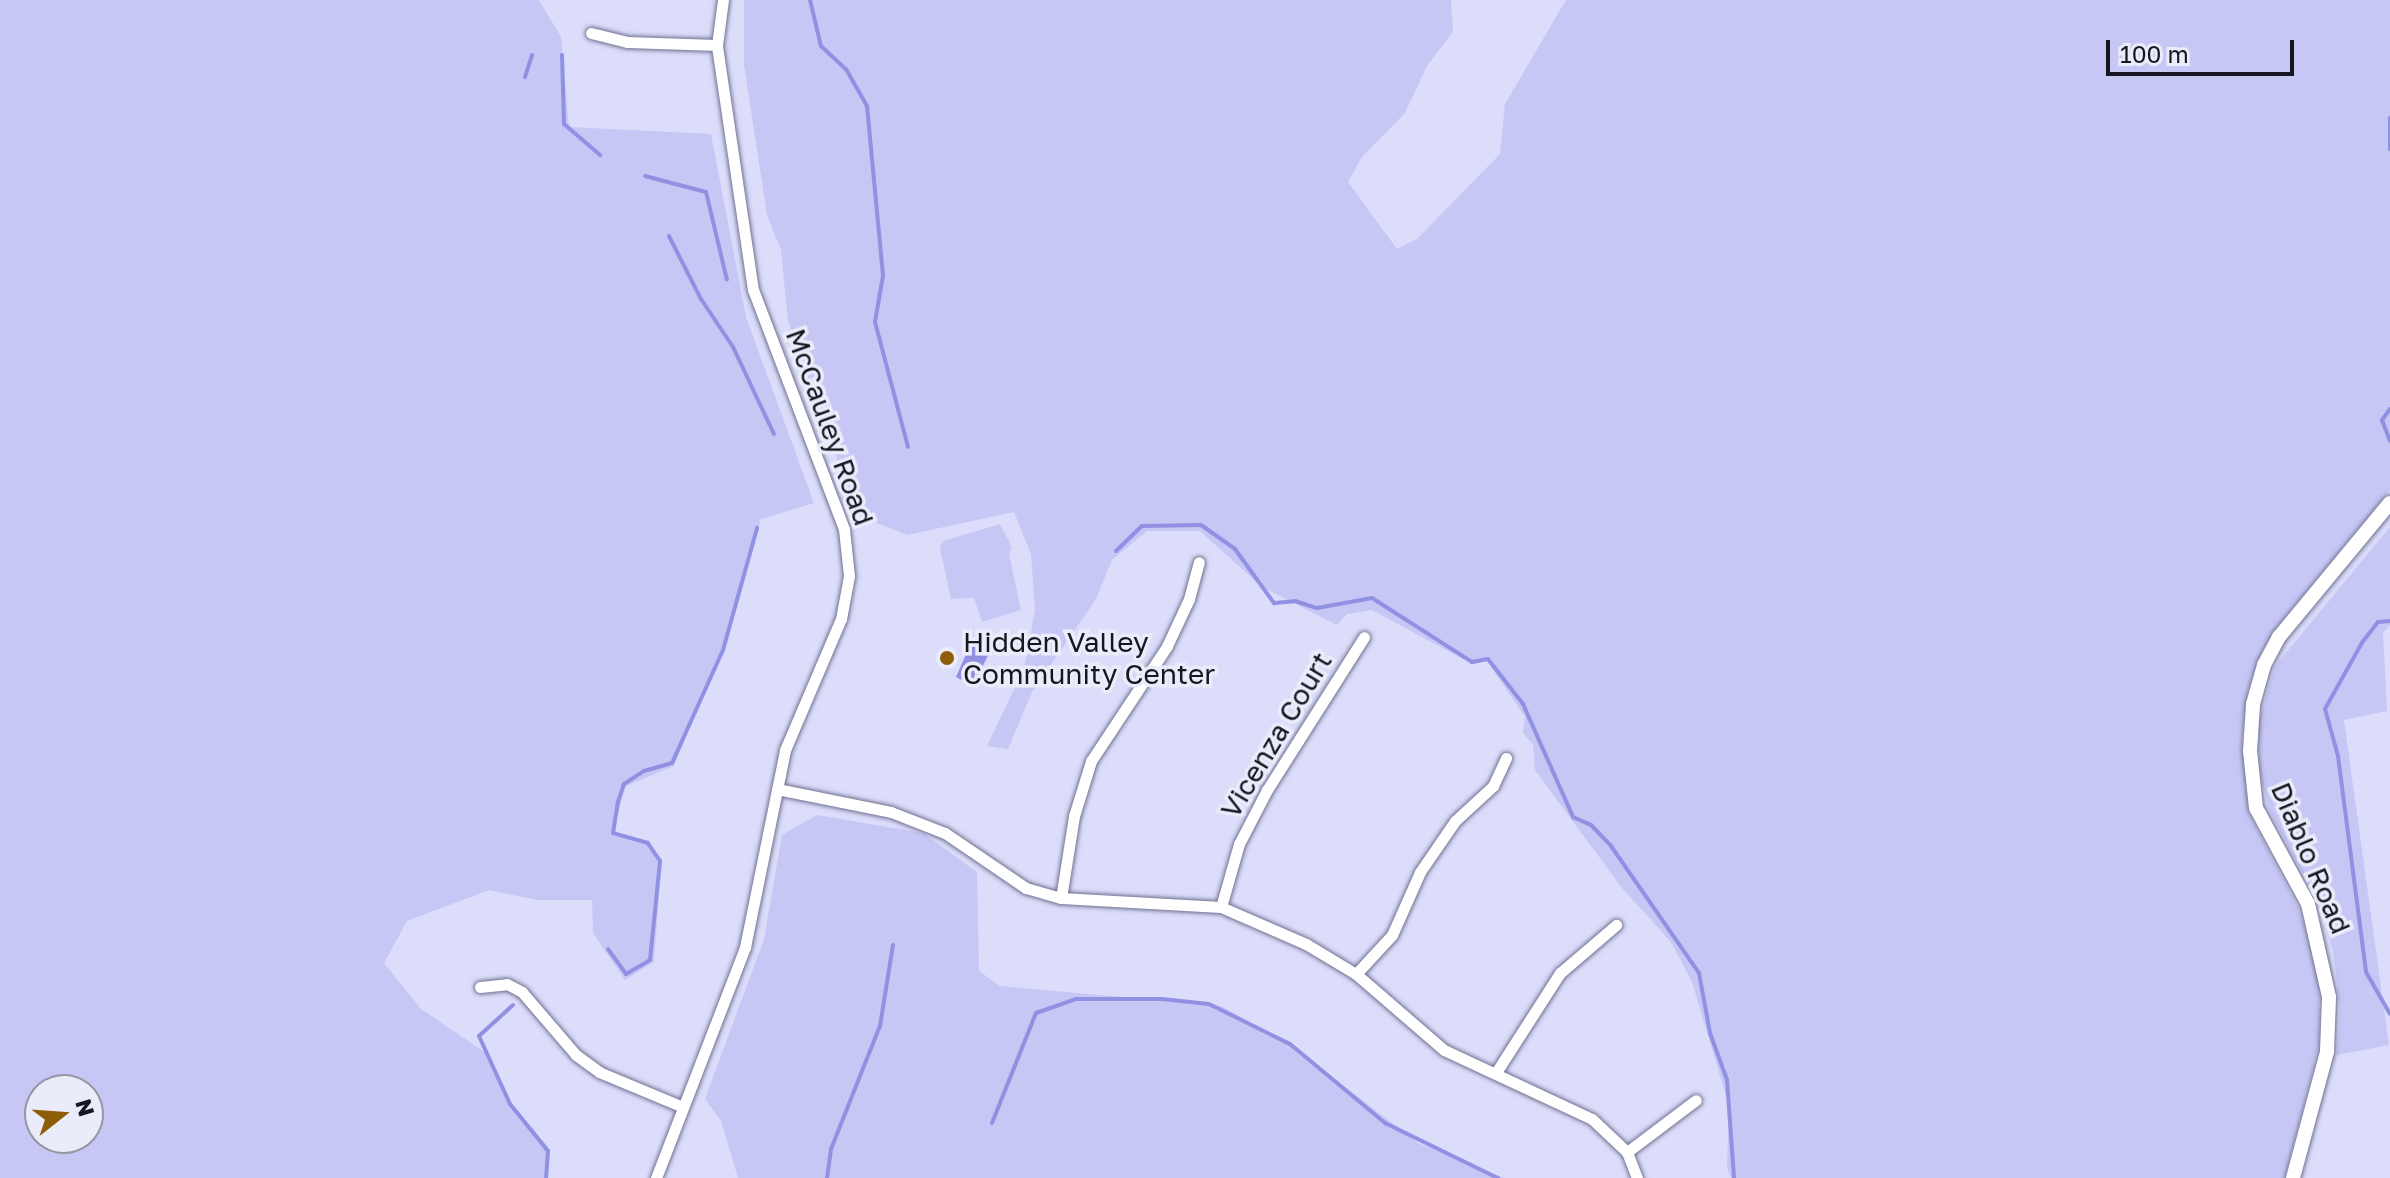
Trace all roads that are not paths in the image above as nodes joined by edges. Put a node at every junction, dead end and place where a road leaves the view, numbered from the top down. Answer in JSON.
{"nodes":[{"id":1,"x":723,"y":0,"type":"edge"},
{"id":2,"x":591,"y":33,"type":"dead end"},
{"id":3,"x":717,"y":45,"type":"junction"},
{"id":4,"x":2390,"y":503,"type":"edge"},
{"id":5,"x":1199,"y":562,"type":"dead end"},
{"id":6,"x":1364,"y":637,"type":"dead end"},
{"id":7,"x":1506,"y":758,"type":"dead end"},
{"id":8,"x":777,"y":789,"type":"junction"},
{"id":9,"x":1061,"y":898,"type":"junction"},
{"id":10,"x":1221,"y":907,"type":"junction"},
{"id":11,"x":1616,"y":925,"type":"dead end"},
{"id":12,"x":1356,"y":974,"type":"junction"},
{"id":13,"x":480,"y":987,"type":"dead end"},
{"id":14,"x":1497,"y":1071,"type":"junction"},
{"id":15,"x":1696,"y":1100,"type":"dead end"},
{"id":16,"x":683,"y":1107,"type":"junction"},
{"id":17,"x":1627,"y":1152,"type":"junction"},
{"id":18,"x":656,"y":1178,"type":"edge"},
{"id":19,"x":1637,"y":1178,"type":"edge"},
{"id":20,"x":2293,"y":1178,"type":"edge"}],
"edges":[{"from":1,"to":3,"type":"street","name":"McCauley Road"},
{"from":2,"to":3,"type":"street"},
{"from":3,"to":8,"type":"street","name":"McCauley Road"},
{"from":4,"to":20,"type":"street","name":"Diablo Road"},
{"from":5,"to":9,"type":"street"},
{"from":6,"to":10,"type":"street","name":"Vicenza Court"},
{"from":7,"to":12,"type":"street"},
{"from":8,"to":9,"type":"street"},
{"from":8,"to":16,"type":"street","name":"McCauley Road"},
{"from":9,"to":10,"type":"street"},
{"from":10,"to":12,"type":"street"},
{"from":11,"to":14,"type":"street"},
{"from":12,"to":14,"type":"street"},
{"from":13,"to":16,"type":"street"},
{"from":14,"to":17,"type":"street"},
{"from":15,"to":17,"type":"street"},
{"from":16,"to":18,"type":"street","name":"McCauley Road"},
{"from":17,"to":19,"type":"street"}]}
